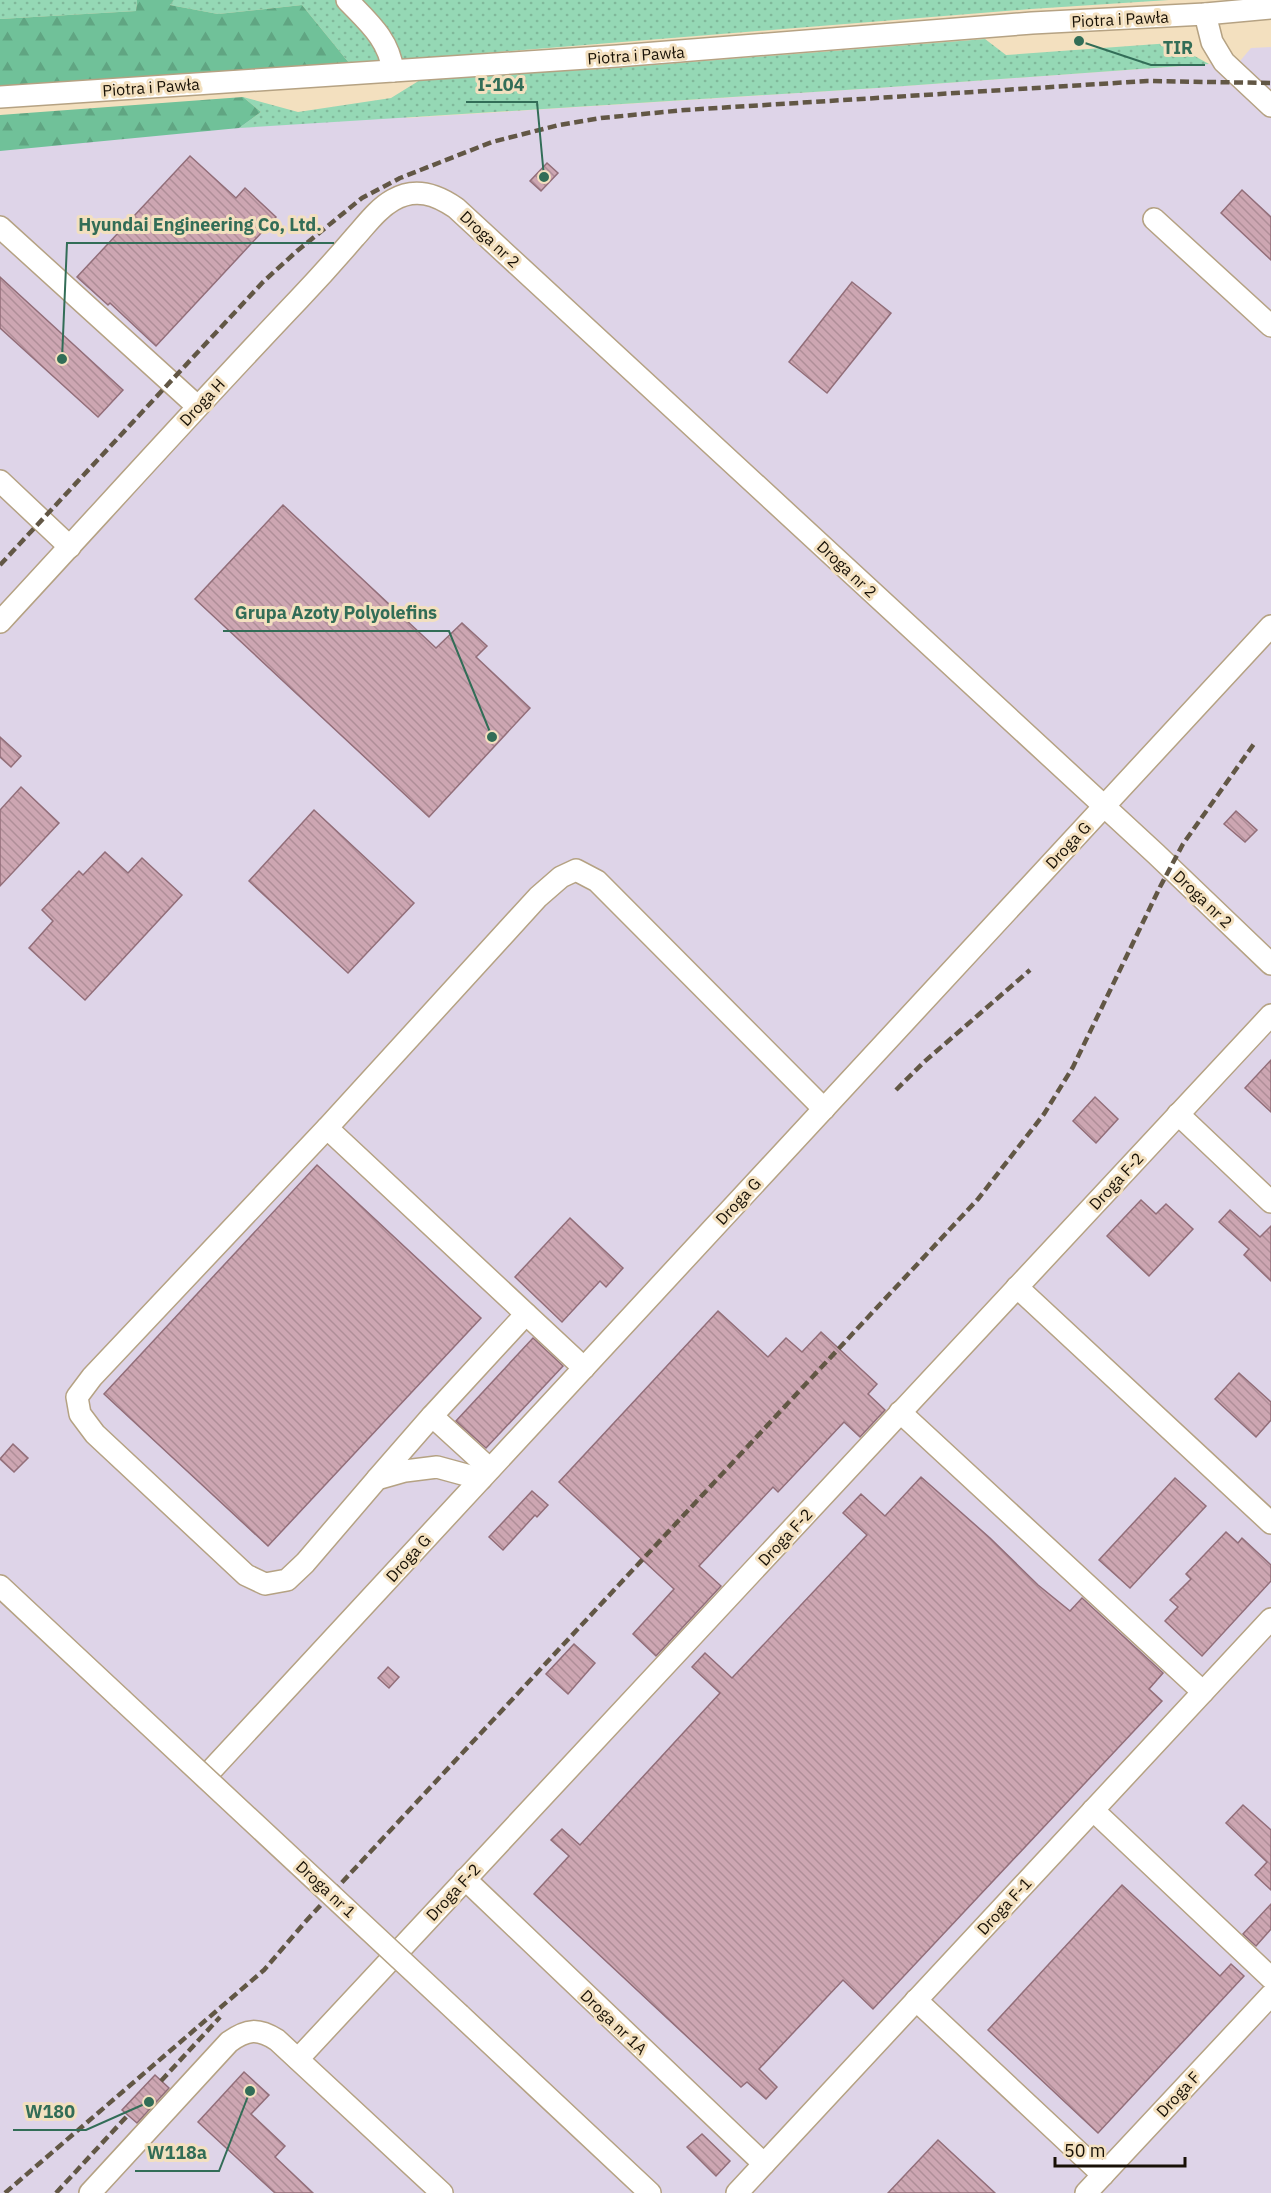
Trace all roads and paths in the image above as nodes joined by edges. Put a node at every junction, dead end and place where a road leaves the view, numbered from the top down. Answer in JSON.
{"nodes":[{"id":1,"x":347,"y":0,"type":"edge"},
{"id":2,"x":1271,"y":8,"type":"edge"},
{"id":3,"x":1205,"y":14,"type":"junction"},
{"id":4,"x":393,"y":71,"type":"junction"},
{"id":5,"x":0,"y":97,"type":"edge"},
{"id":6,"x":1271,"y":106,"type":"edge"},
{"id":7,"x":412,"y":193,"type":"joint"},
{"id":8,"x":1154,"y":219,"type":"dead end"},
{"id":9,"x":0,"y":227,"type":"edge"},
{"id":10,"x":1271,"y":326,"type":"edge"},
{"id":11,"x":197,"y":406,"type":"junction"},
{"id":12,"x":0,"y":481,"type":"edge"},
{"id":13,"x":70,"y":547,"type":"junction"},
{"id":14,"x":0,"y":622,"type":"edge"},
{"id":15,"x":1271,"y":626,"type":"edge"},
{"id":16,"x":1104,"y":806,"type":"junction"},
{"id":17,"x":1271,"y":964,"type":"edge"},
{"id":18,"x":1271,"y":1015,"type":"edge"},
{"id":19,"x":824,"y":1108,"type":"junction"},
{"id":20,"x":1178,"y":1114,"type":"junction"},
{"id":21,"x":327,"y":1128,"type":"junction"},
{"id":22,"x":1271,"y":1202,"type":"edge"},
{"id":23,"x":1017,"y":1287,"type":"junction"},
{"id":24,"x":526,"y":1314,"type":"junction"},
{"id":25,"x":584,"y":1368,"type":"junction"},
{"id":26,"x":900,"y":1412,"type":"junction"},
{"id":27,"x":432,"y":1416,"type":"junction"},
{"id":28,"x":485,"y":1474,"type":"junction"},
{"id":29,"x":377,"y":1479,"type":"junction"},
{"id":30,"x":1271,"y":1523,"type":"edge"},
{"id":31,"x":0,"y":1586,"type":"edge"},
{"id":32,"x":1271,"y":1619,"type":"edge"},
{"id":33,"x":1203,"y":1692,"type":"junction"},
{"id":34,"x":205,"y":1777,"type":"junction"},
{"id":35,"x":1093,"y":1810,"type":"junction"},
{"id":36,"x":465,"y":1879,"type":"junction"},
{"id":37,"x":1271,"y":1978,"type":"edge"},
{"id":38,"x":1271,"y":1995,"type":"edge"},
{"id":39,"x":916,"y":2000,"type":"junction"},
{"id":40,"x":298,"y":2059,"type":"junction"},
{"id":41,"x":764,"y":2164,"type":"junction"},
{"id":42,"x":1103,"y":2175,"type":"junction"},
{"id":43,"x":90,"y":2193,"type":"edge"},
{"id":44,"x":442,"y":2193,"type":"edge"},
{"id":45,"x":650,"y":2193,"type":"edge"},
{"id":46,"x":737,"y":2193,"type":"edge"},
{"id":47,"x":1086,"y":2193,"type":"edge"}],
"edges":[{"from":1,"to":4,"type":"street"},
{"from":2,"to":3,"type":"street","name":"Piotra i Pawła"},
{"from":3,"to":4,"type":"street","name":"Piotra i Pawła"},
{"from":3,"to":6,"type":"street"},
{"from":4,"to":5,"type":"street","name":"Piotra i Pawła"},
{"from":7,"to":11,"type":"street","name":"Droga H"},
{"from":7,"to":16,"type":"street","name":"Droga nr 2"},
{"from":8,"to":10,"type":"street"},
{"from":9,"to":11,"type":"street"},
{"from":11,"to":13,"type":"street","name":"Droga H"},
{"from":12,"to":13,"type":"street"},
{"from":13,"to":14,"type":"street","name":"Droga H"},
{"from":15,"to":16,"type":"street","name":"Droga G"},
{"from":16,"to":17,"type":"street","name":"Droga nr 2"},
{"from":16,"to":19,"type":"street","name":"Droga G"},
{"from":18,"to":20,"type":"street","name":"Droga F-2"},
{"from":19,"to":21,"type":"street"},
{"from":19,"to":25,"type":"street","name":"Droga G"},
{"from":20,"to":22,"type":"street"},
{"from":20,"to":23,"type":"street","name":"Droga F-2"},
{"from":21,"to":24,"type":"street"},
{"from":21,"to":29,"type":"street"},
{"from":23,"to":26,"type":"street","name":"Droga F-2"},
{"from":23,"to":30,"type":"street"},
{"from":24,"to":25,"type":"street"},
{"from":24,"to":27,"type":"street"},
{"from":25,"to":28,"type":"street","name":"Droga G"},
{"from":26,"to":33,"type":"street"},
{"from":26,"to":36,"type":"street","name":"Droga F-2"},
{"from":27,"to":28,"type":"street"},
{"from":27,"to":29,"type":"street"},
{"from":28,"to":29,"type":"street"},
{"from":28,"to":34,"type":"street","name":"Droga G"},
{"from":31,"to":34,"type":"street","name":"Droga nr 1","bridge":true},
{"from":32,"to":33,"type":"street","name":"Droga F-1"},
{"from":33,"to":35,"type":"street","name":"Droga F-1"},
{"from":34,"to":45,"type":"street","name":"Droga nr 1","bridge":true},
{"from":35,"to":37,"type":"street"},
{"from":35,"to":39,"type":"street","name":"Droga F-1"},
{"from":36,"to":40,"type":"street","name":"Droga F-2"},
{"from":36,"to":41,"type":"street","name":"Droga nr 1A"},
{"from":38,"to":42,"type":"street","name":"Droga F"},
{"from":39,"to":41,"type":"street","name":"Droga F-1"},
{"from":39,"to":42,"type":"street"},
{"from":40,"to":43,"type":"street"},
{"from":40,"to":44,"type":"street"},
{"from":41,"to":46,"type":"street","name":"Droga F-1"},
{"from":42,"to":47,"type":"street","name":"Droga F"}]}
